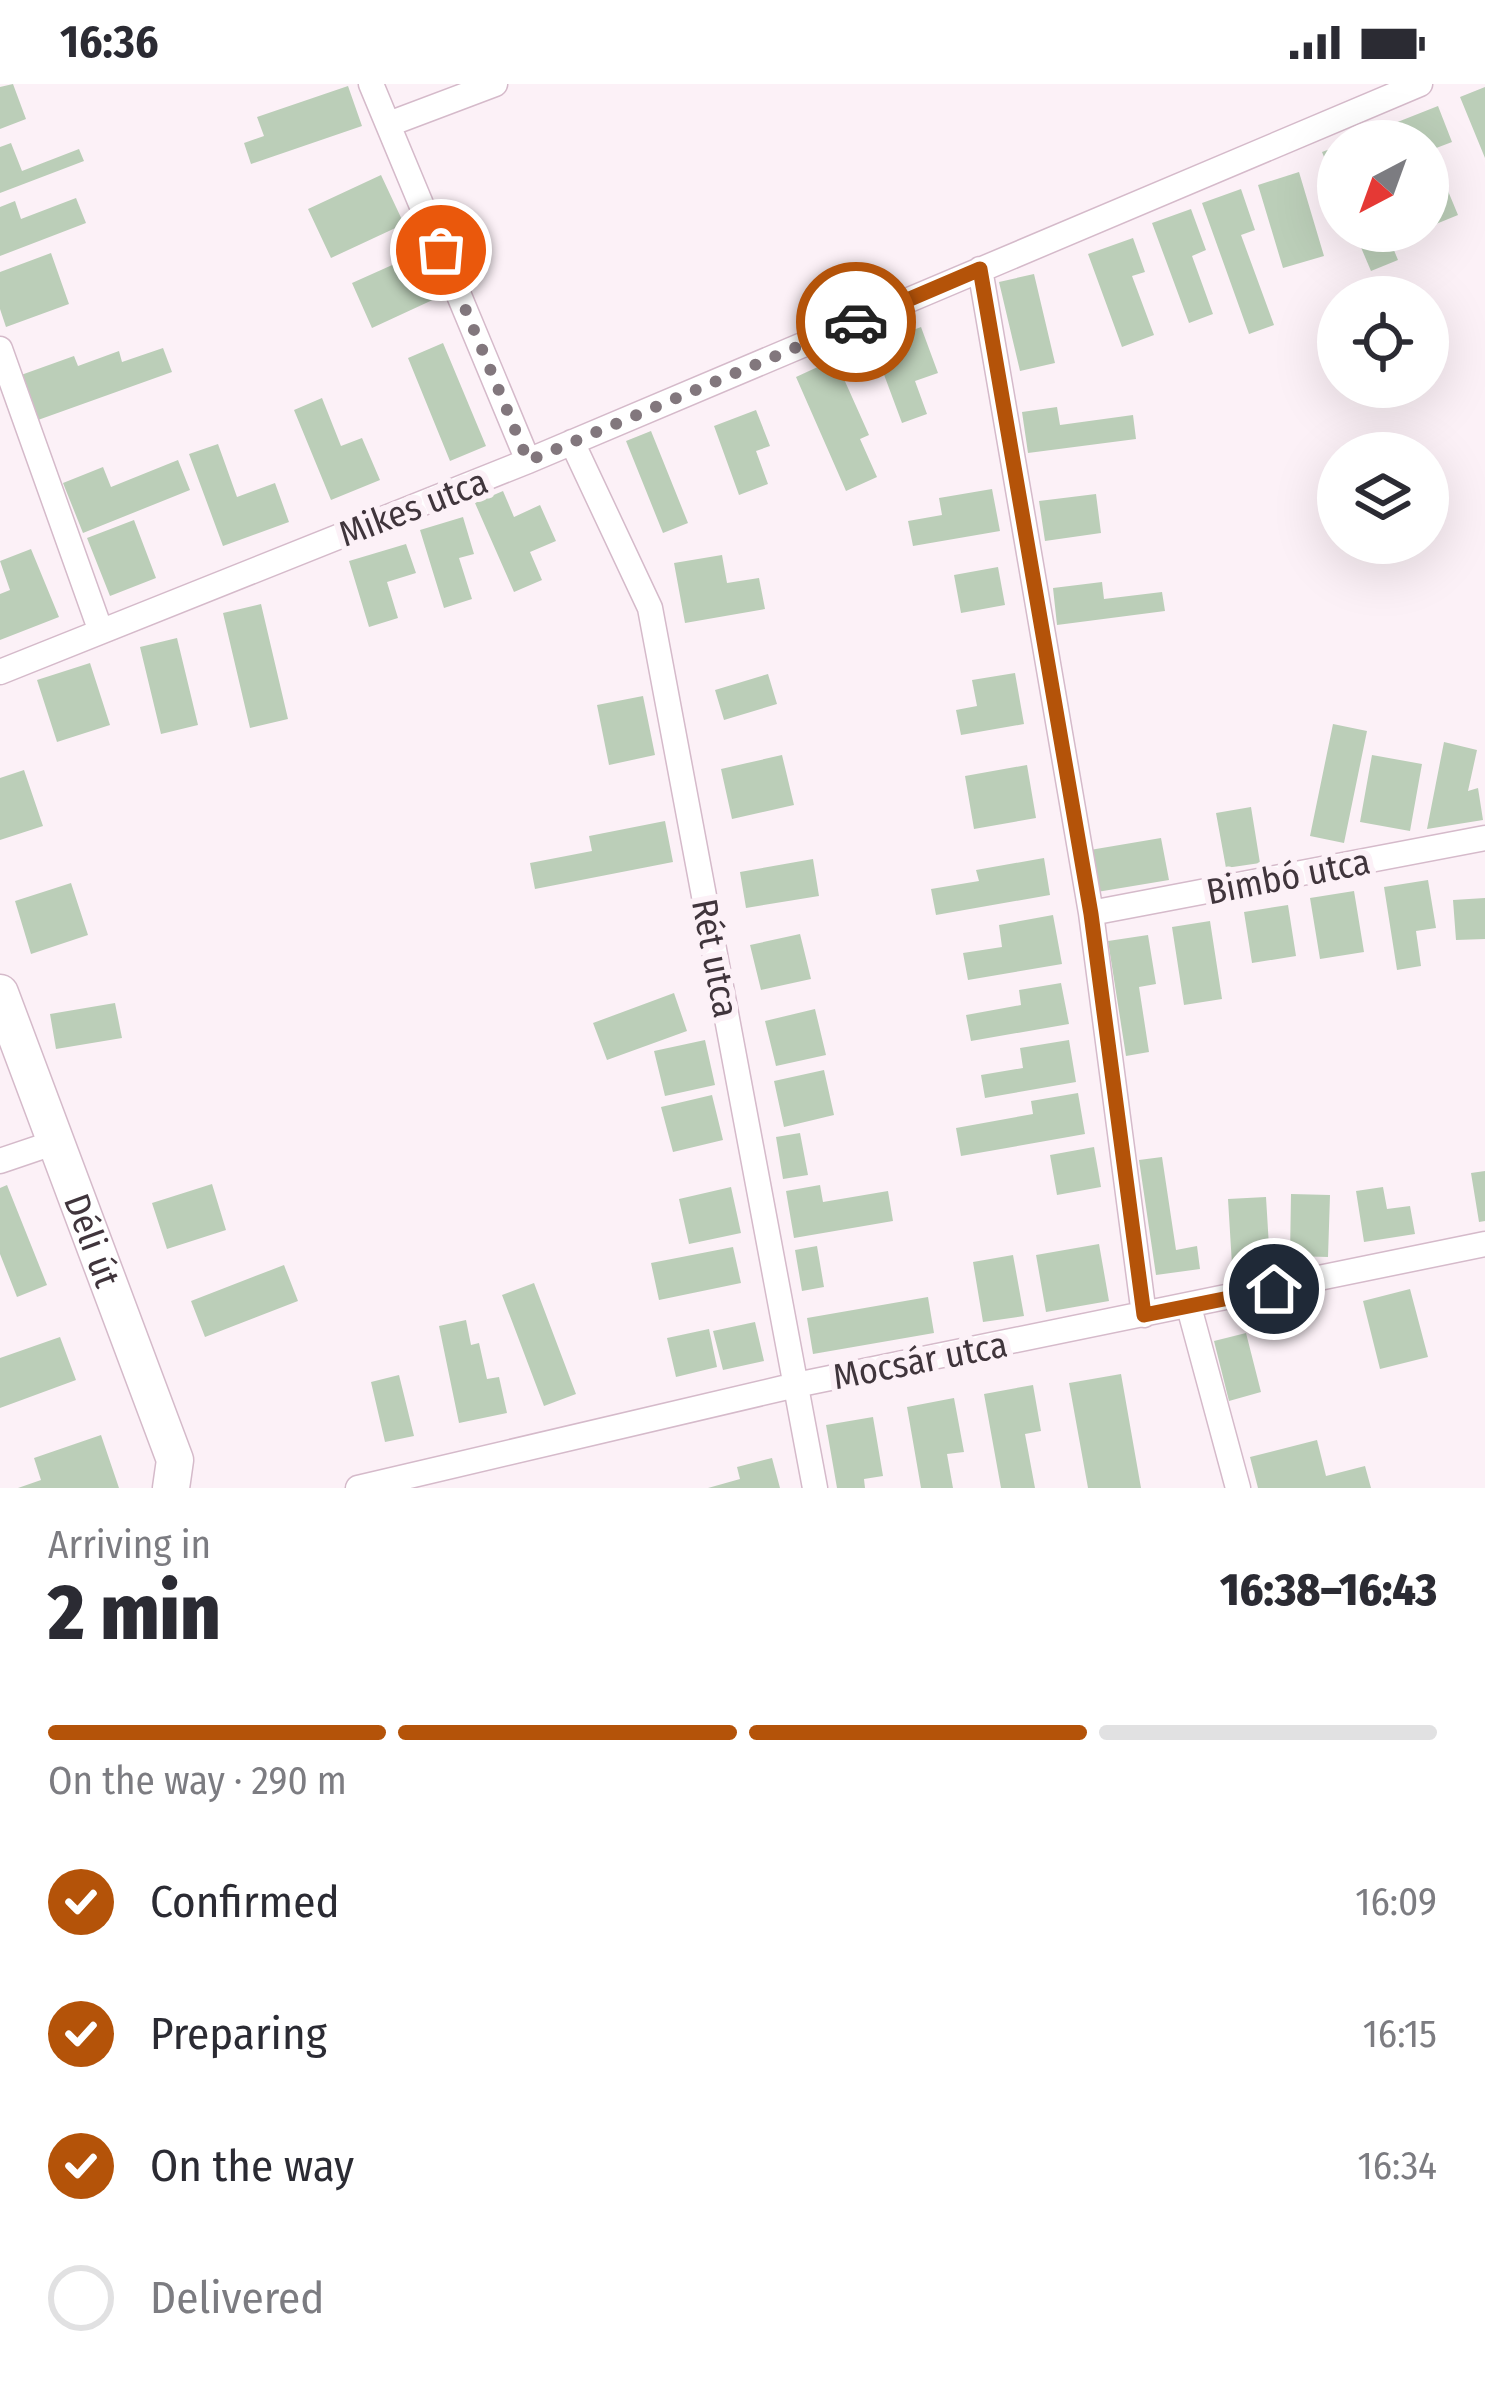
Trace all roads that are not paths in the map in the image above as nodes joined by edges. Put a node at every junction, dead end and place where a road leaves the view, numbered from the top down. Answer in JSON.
{"nodes":[{"id":1,"x":371,"y":84,"type":"edge"},
{"id":2,"x":495,"y":84,"type":"edge"},
{"id":3,"x":1420,"y":84,"type":"edge"},
{"id":4,"x":389,"y":124,"type":"junction"},
{"id":5,"x":980,"y":269,"type":"junction"},
{"id":6,"x":0,"y":349,"type":"edge"},
{"id":7,"x":572,"y":442,"type":"junction"},
{"id":8,"x":528,"y":461,"type":"junction"},
{"id":9,"x":100,"y":629,"type":"junction"},
{"id":10,"x":0,"y":672,"type":"edge"},
{"id":11,"x":1485,"y":838,"type":"edge"},
{"id":12,"x":1091,"y":914,"type":"junction"},
{"id":13,"x":0,"y":993,"type":"edge"},
{"id":14,"x":56,"y":1142,"type":"junction"},
{"id":15,"x":0,"y":1161,"type":"edge"},
{"id":16,"x":1485,"y":1244,"type":"edge"},
{"id":17,"x":1189,"y":1307,"type":"junction"},
{"id":18,"x":1144,"y":1315,"type":"junction"},
{"id":19,"x":796,"y":1385,"type":"junction"},
{"id":20,"x":172,"y":1488,"type":"edge"},
{"id":21,"x":358,"y":1488,"type":"edge"},
{"id":22,"x":815,"y":1488,"type":"edge"},
{"id":23,"x":1238,"y":1488,"type":"edge"}],
"edges":[{"from":1,"to":4,"type":"street"},
{"from":2,"to":4,"type":"street"},
{"from":3,"to":5,"type":"street","name":"Mikes utca"},
{"from":4,"to":8,"type":"street"},
{"from":5,"to":7,"type":"street","name":"Mikes utca"},
{"from":5,"to":12,"type":"street"},
{"from":6,"to":9,"type":"street"},
{"from":7,"to":8,"type":"street","name":"Mikes utca"},
{"from":7,"to":19,"type":"street","name":"Rét utca"},
{"from":8,"to":9,"type":"street","name":"Mikes utca"},
{"from":9,"to":10,"type":"street","name":"Mikes utca"},
{"from":11,"to":12,"type":"street","name":"Bimbó utca"},
{"from":12,"to":18,"type":"street"},
{"from":13,"to":14,"type":"main road","name":"Déli út"},
{"from":14,"to":15,"type":"street"},
{"from":14,"to":20,"type":"main road","name":"Déli út"},
{"from":16,"to":17,"type":"street","name":"Mocsár utca"},
{"from":17,"to":18,"type":"street","name":"Mocsár utca"},
{"from":17,"to":23,"type":"street"},
{"from":18,"to":19,"type":"street","name":"Mocsár utca"},
{"from":19,"to":21,"type":"street","name":"Mocsár utca"},
{"from":19,"to":22,"type":"street","name":"Rét utca"}]}
